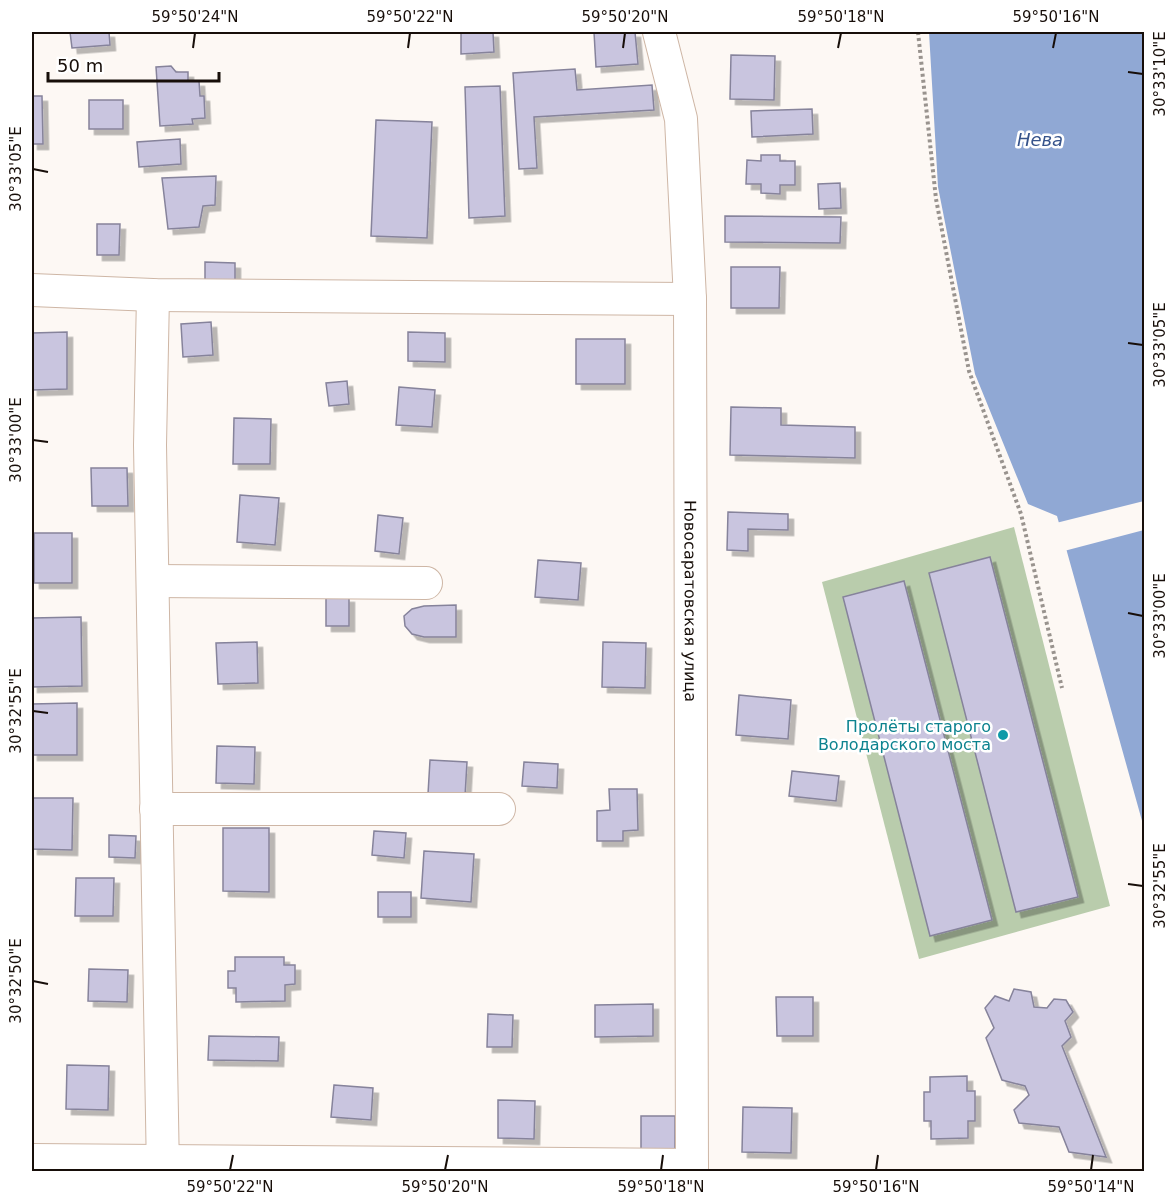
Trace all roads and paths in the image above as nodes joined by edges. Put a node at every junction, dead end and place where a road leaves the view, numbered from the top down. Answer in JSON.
{"nodes":[{"id":1,"x":659,"y":32,"type":"edge"},
{"id":2,"x":918,"y":32,"type":"edge"},
{"id":3,"x":32,"y":290,"type":"edge"},
{"id":4,"x":153,"y":295,"type":"junction"},
{"id":5,"x":690,"y":299,"type":"junction"},
{"id":6,"x":154,"y":581,"type":"junction"},
{"id":7,"x":426,"y":583,"type":"dead end"},
{"id":8,"x":1062,"y":688,"type":"dead end"},
{"id":9,"x":156,"y":809,"type":"junction"},
{"id":10,"x":499,"y":809,"type":"dead end"},
{"id":11,"x":32,"y":1160,"type":"edge"},
{"id":12,"x":162,"y":1166,"type":"edge"},
{"id":13,"x":692,"y":1168,"type":"edge"}],
"edges":[{"from":1,"to":5,"type":"street","name":"Новосаратовская улица"},
{"from":2,"to":8,"type":"path"},
{"from":3,"to":4,"type":"street"},
{"from":4,"to":5,"type":"street"},
{"from":4,"to":6,"type":"street"},
{"from":5,"to":13,"type":"street","name":"Новосаратовская улица"},
{"from":6,"to":7,"type":"street"},
{"from":6,"to":9,"type":"street"},
{"from":9,"to":10,"type":"street"},
{"from":9,"to":12,"type":"street"},
{"from":11,"to":12,"type":"street"},
{"from":12,"to":13,"type":"street"}]}
